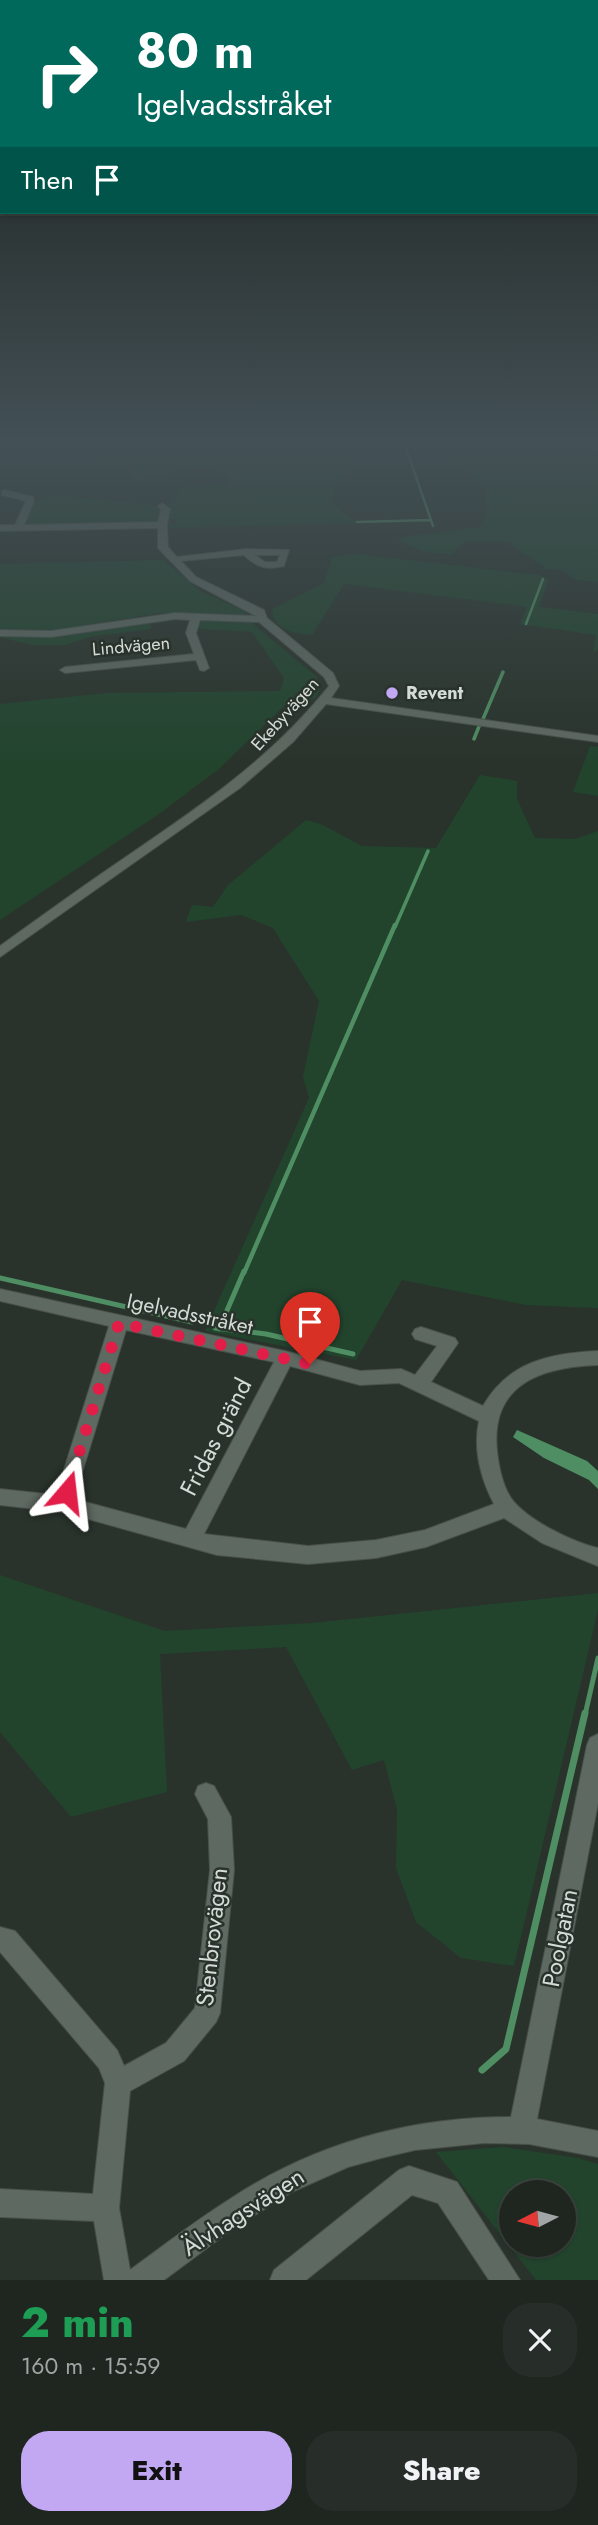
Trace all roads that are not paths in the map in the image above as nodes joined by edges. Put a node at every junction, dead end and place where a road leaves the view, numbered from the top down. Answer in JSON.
{"nodes":[{"id":1,"x":166,"y":551,"type":"edge"},
{"id":2,"x":246,"y":552,"type":"dead end"},
{"id":3,"x":174,"y":559,"type":"junction"},
{"id":4,"x":196,"y":616,"type":"junction"},
{"id":5,"x":262,"y":619,"type":"junction"},
{"id":6,"x":0,"y":633,"type":"edge"},
{"id":7,"x":199,"y":657,"type":"junction"},
{"id":8,"x":204,"y":668,"type":"dead end"},
{"id":9,"x":65,"y":670,"type":"dead end"},
{"id":10,"x":324,"y":700,"type":"junction"},
{"id":11,"x":598,"y":739,"type":"edge"},
{"id":12,"x":0,"y":953,"type":"edge"},
{"id":13,"x":0,"y":1295,"type":"edge"},
{"id":14,"x":119,"y":1323,"type":"junction"},
{"id":15,"x":421,"y":1334,"type":"dead end"},
{"id":16,"x":598,"y":1357,"type":"edge"},
{"id":17,"x":285,"y":1358,"type":"junction"},
{"id":18,"x":410,"y":1380,"type":"junction"},
{"id":19,"x":486,"y":1416,"type":"junction"},
{"id":20,"x":0,"y":1497,"type":"edge"},
{"id":21,"x":63,"y":1504,"type":"junction"},
{"id":22,"x":507,"y":1508,"type":"junction"},
{"id":23,"x":191,"y":1539,"type":"junction"},
{"id":24,"x":598,"y":1557,"type":"edge"},
{"id":25,"x":598,"y":1745,"type":"edge"},
{"id":26,"x":206,"y":1794,"type":"dead end"},
{"id":27,"x":0,"y":1939,"type":"edge"},
{"id":28,"x":118,"y":2083,"type":"junction"},
{"id":29,"x":522,"y":2130,"type":"junction"},
{"id":30,"x":598,"y":2144,"type":"edge"},
{"id":31,"x":0,"y":2203,"type":"edge"},
{"id":32,"x":106,"y":2208,"type":"junction"},
{"id":33,"x":292,"y":2277,"type":"edge"},
{"id":34,"x":118,"y":2280,"type":"edge"},
{"id":35,"x":140,"y":2280,"type":"edge"},
{"id":36,"x":506,"y":2280,"type":"edge"}],
"edges":[{"from":1,"to":3,"type":"street"},
{"from":2,"to":3,"type":"street"},
{"from":3,"to":5,"type":"street"},
{"from":4,"to":5,"type":"street"},
{"from":4,"to":6,"type":"street"},
{"from":4,"to":7,"type":"street","name":"Lindvägen"},
{"from":5,"to":10,"type":"street","name":"Ekebyvägen"},
{"from":7,"to":8,"type":"street","name":"Lindvägen"},
{"from":7,"to":9,"type":"street","name":"Lindvägen"},
{"from":10,"to":11,"type":"street"},
{"from":10,"to":12,"type":"street","name":"Ekebyvägen"},
{"from":13,"to":14,"type":"street","name":"Igelvadsstråket"},
{"from":14,"to":17,"type":"street","name":"Igelvadsstråket"},
{"from":14,"to":21,"type":"street"},
{"from":15,"to":18,"type":"street"},
{"from":16,"to":19,"type":"street"},
{"from":17,"to":18,"type":"street","name":"Igelvadsstråket"},
{"from":17,"to":23,"type":"street","name":"Fridas gränd"},
{"from":18,"to":19,"type":"street","name":"Igelvadsstråket"},
{"from":19,"to":22,"type":"street"},
{"from":20,"to":21,"type":"street"},
{"from":21,"to":23,"type":"street"},
{"from":22,"to":23,"type":"street"},
{"from":22,"to":24,"type":"street"},
{"from":25,"to":29,"type":"street","name":"Poolgatan"},
{"from":26,"to":28,"type":"street","name":"Stenbrovägen"},
{"from":27,"to":28,"type":"street"},
{"from":28,"to":32,"type":"street"},
{"from":29,"to":30,"type":"street","name":"Älvhagsvägen"},
{"from":29,"to":35,"type":"street","name":"Älvhagsvägen"},
{"from":31,"to":32,"type":"street"},
{"from":32,"to":34,"type":"street"},
{"from":33,"to":36,"type":"street"}]}
